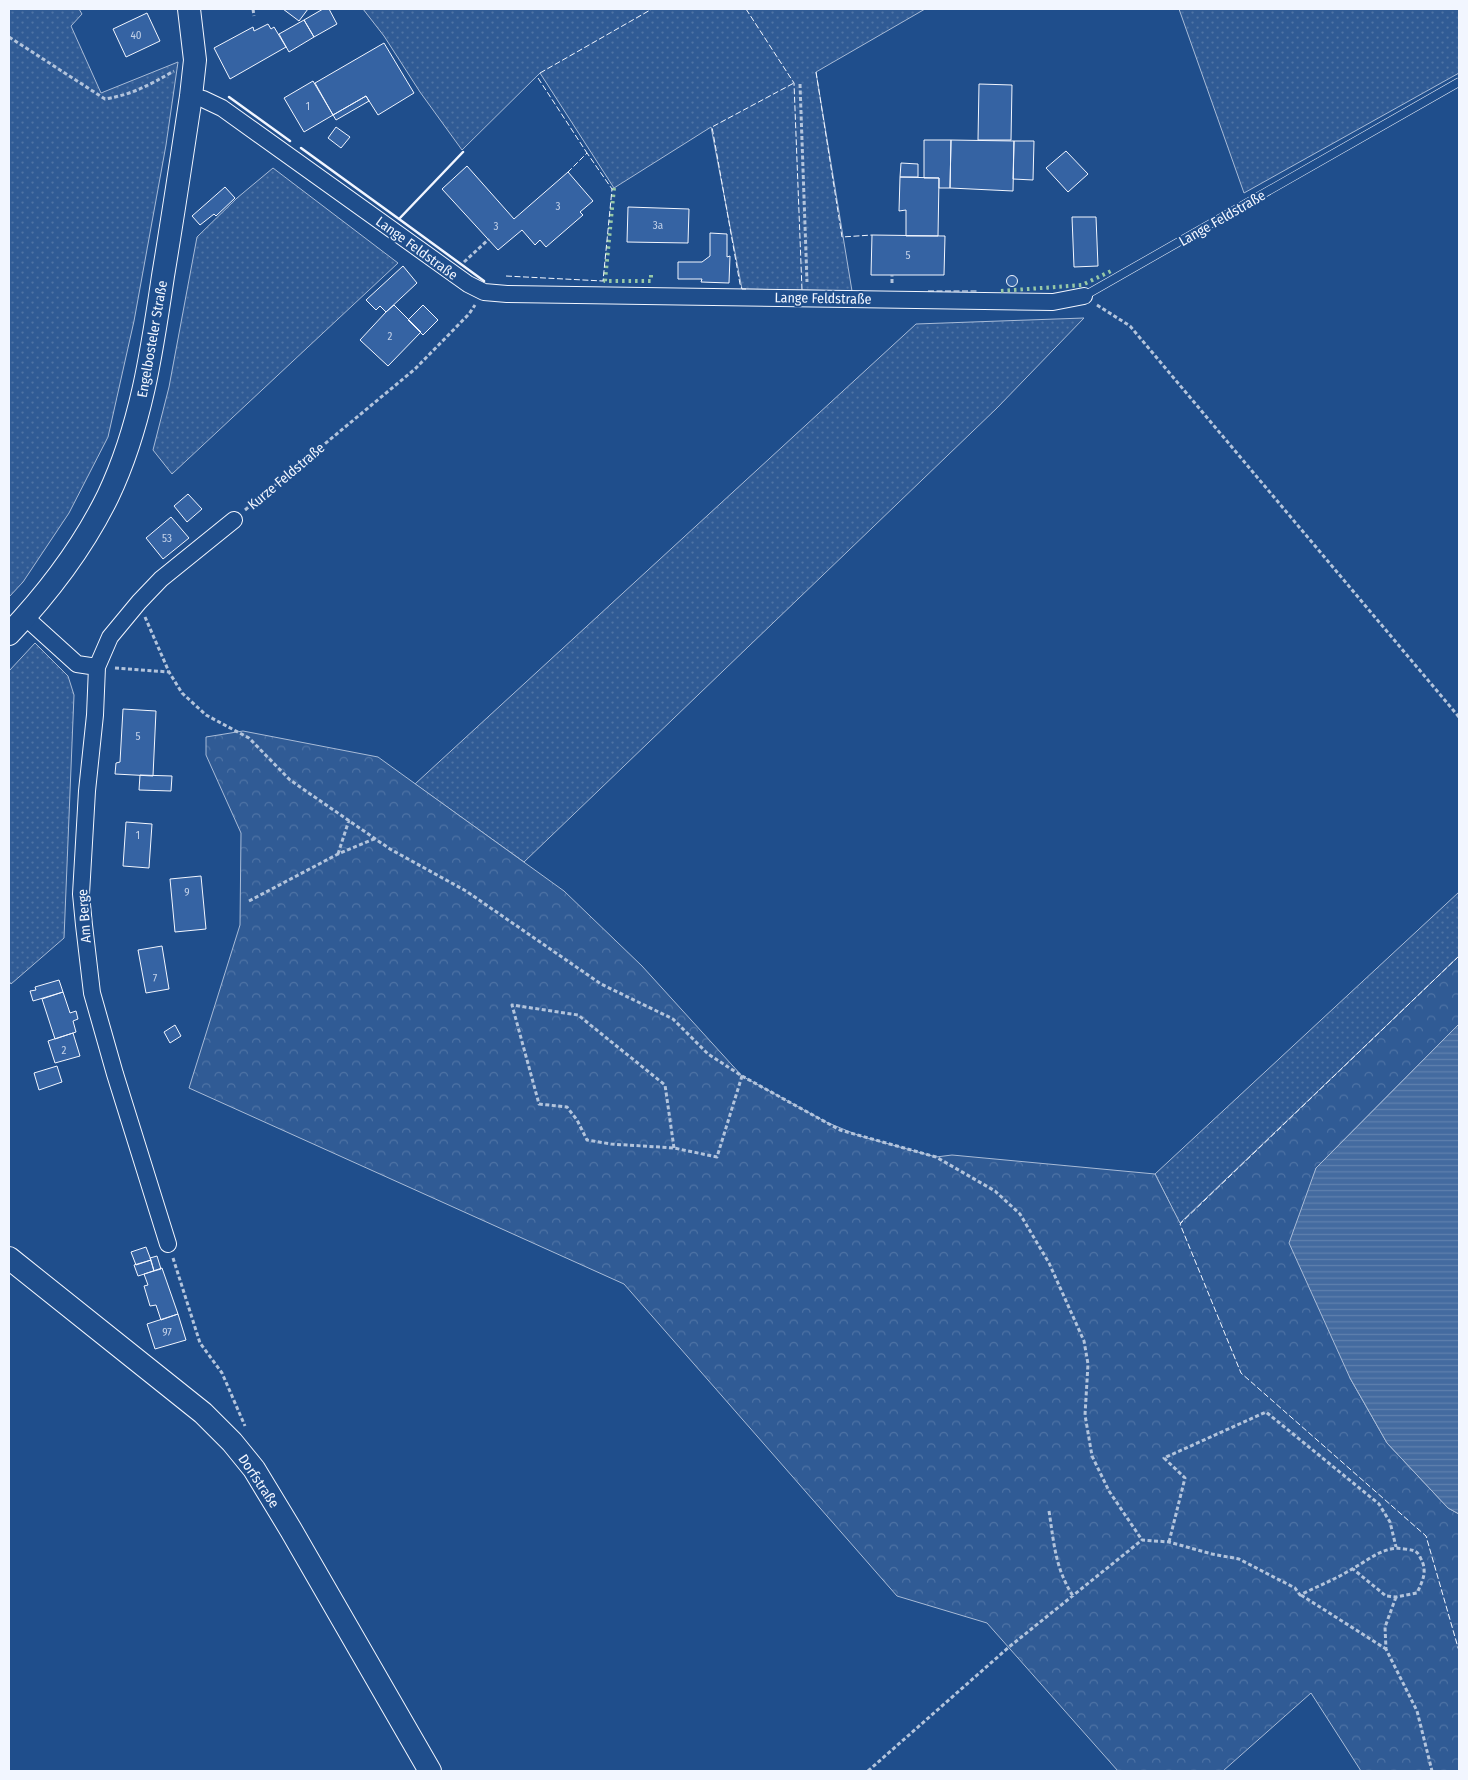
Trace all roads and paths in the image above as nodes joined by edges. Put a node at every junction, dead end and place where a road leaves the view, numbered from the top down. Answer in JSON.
{"nodes":[{"id":1,"x":189,"y":9,"type":"edge"},
{"id":2,"x":253,"y":9,"type":"edge"},
{"id":3,"x":254,"y":16,"type":"dead end"},
{"id":4,"x":9,"y":37,"type":"edge"},
{"id":5,"x":195,"y":60,"type":"junction"},
{"id":6,"x":1459,"y":82,"type":"edge"},
{"id":7,"x":800,"y":84,"type":"dead end"},
{"id":8,"x":191,"y":96,"type":"junction"},
{"id":9,"x":489,"y":239,"type":"dead end"},
{"id":10,"x":455,"y":275,"type":"junction"},
{"id":11,"x":484,"y":292,"type":"junction"},
{"id":12,"x":1084,"y":296,"type":"junction"},
{"id":13,"x":808,"y":298,"type":"junction"},
{"id":14,"x":234,"y":520,"type":"joint"},
{"id":15,"x":139,"y":602,"type":"junction"},
{"id":16,"x":25,"y":617,"type":"junction"},
{"id":17,"x":9,"y":634,"type":"edge"},
{"id":18,"x":97,"y":667,"type":"junction"},
{"id":19,"x":169,"y":672,"type":"junction"},
{"id":20,"x":1459,"y":717,"type":"edge"},
{"id":21,"x":349,"y":820,"type":"junction"},
{"id":22,"x":375,"y":838,"type":"junction"},
{"id":23,"x":338,"y":854,"type":"junction"},
{"id":24,"x":249,"y":901,"type":"dead end"},
{"id":25,"x":742,"y":1076,"type":"junction"},
{"id":26,"x":674,"y":1148,"type":"junction"},
{"id":27,"x":168,"y":1244,"type":"joint"},
{"id":28,"x":9,"y":1258,"type":"edge"},
{"id":29,"x":247,"y":1431,"type":"dead end"},
{"id":30,"x":1050,"y":1511,"type":"dead end"},
{"id":31,"x":1142,"y":1540,"type":"junction"},
{"id":32,"x":1169,"y":1542,"type":"junction"},
{"id":33,"x":1396,"y":1547,"type":"junction"},
{"id":34,"x":1353,"y":1569,"type":"junction"},
{"id":35,"x":1300,"y":1595,"type":"junction"},
{"id":36,"x":1074,"y":1596,"type":"junction"},
{"id":37,"x":1396,"y":1597,"type":"junction"},
{"id":38,"x":1386,"y":1649,"type":"junction"},
{"id":39,"x":430,"y":1771,"type":"edge"},
{"id":40,"x":868,"y":1771,"type":"edge"},
{"id":41,"x":1432,"y":1771,"type":"edge"}],
"edges":[{"from":1,"to":5,"type":"street","name":"Engelbosteler Straße"},
{"from":2,"to":3,"type":"path"},
{"from":4,"to":5,"type":"path"},
{"from":5,"to":8,"type":"street","name":"Engelbosteler Straße"},
{"from":6,"to":12,"type":"lane","name":"Lange Feldstraße"},
{"from":7,"to":13,"type":"path"},
{"from":8,"to":10,"type":"street","name":"Lange Feldstraße"},
{"from":8,"to":16,"type":"street","name":"Engelbosteler Straße"},
{"from":9,"to":10,"type":"path"},
{"from":10,"to":11,"type":"street","name":"Lange Feldstraße"},
{"from":11,"to":13,"type":"street","name":"Lange Feldstraße"},
{"from":11,"to":14,"type":"path","name":"Kurze Feldstraße"},
{"from":12,"to":13,"type":"street","name":"Lange Feldstraße"},
{"from":12,"to":20,"type":"path"},
{"from":14,"to":15,"type":"street"},
{"from":15,"to":18,"type":"street"},
{"from":15,"to":19,"type":"path"},
{"from":16,"to":17,"type":"street","name":"Engelbosteler Straße"},
{"from":16,"to":18,"type":"street"},
{"from":18,"to":19,"type":"path"},
{"from":18,"to":27,"type":"street","name":"Am Berge"},
{"from":19,"to":21,"type":"path"},
{"from":21,"to":22,"type":"path"},
{"from":21,"to":23,"type":"path"},
{"from":22,"to":23,"type":"path"},
{"from":22,"to":25,"type":"path"},
{"from":23,"to":24,"type":"path"},
{"from":25,"to":26,"type":"path"},
{"from":25,"to":31,"type":"path"},
{"from":26,"to":26,"type":"path"},
{"from":27,"to":29,"type":"path"},
{"from":28,"to":39,"type":"street","name":"Dorfstraße"},
{"from":30,"to":36,"type":"path"},
{"from":31,"to":32,"type":"path"},
{"from":31,"to":36,"type":"path"},
{"from":32,"to":33,"type":"path"},
{"from":32,"to":35,"type":"path"},
{"from":33,"to":34,"type":"path"},
{"from":33,"to":37,"type":"path"},
{"from":34,"to":35,"type":"path"},
{"from":34,"to":37,"type":"path"},
{"from":35,"to":38,"type":"path"},
{"from":36,"to":40,"type":"path"},
{"from":37,"to":38,"type":"path"},
{"from":38,"to":41,"type":"path"}]}
